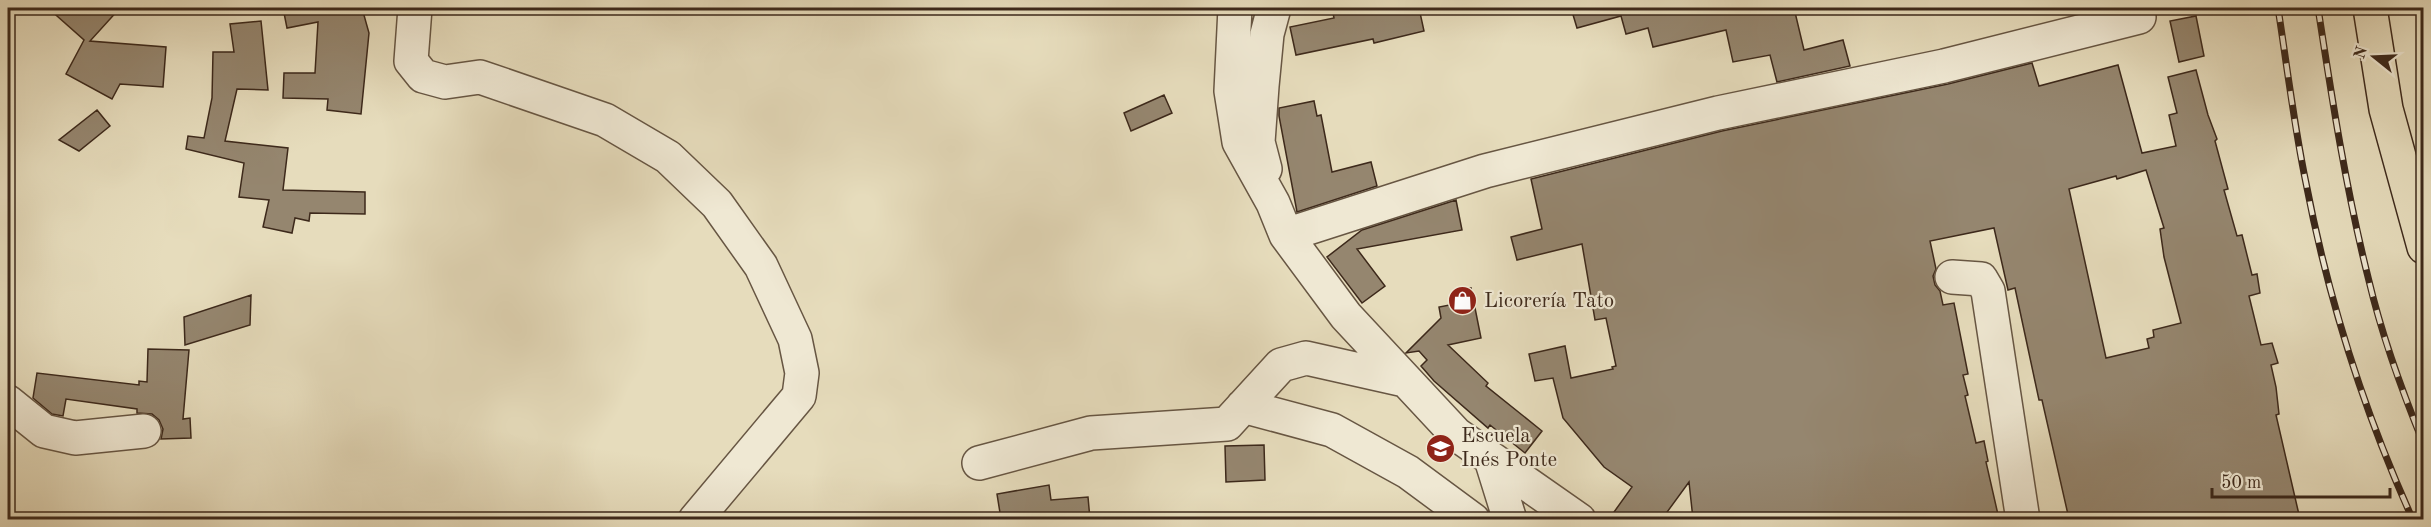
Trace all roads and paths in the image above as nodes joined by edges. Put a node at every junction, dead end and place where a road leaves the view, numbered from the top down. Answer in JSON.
{"nodes":[{"id":1,"x":415,"y":8,"type":"edge"},
{"id":2,"x":1235,"y":8,"type":"edge"},
{"id":3,"x":1274,"y":8,"type":"edge"},
{"id":4,"x":2370,"y":8,"type":"edge"},
{"id":5,"x":2139,"y":17,"type":"dead end"},
{"id":6,"x":1273,"y":203,"type":"junction"},
{"id":7,"x":1286,"y":235,"type":"junction"},
{"id":8,"x":2424,"y":247,"type":"edge"},
{"id":9,"x":1952,"y":277,"type":"dead end"},
{"id":10,"x":1404,"y":380,"type":"junction"},
{"id":11,"x":8,"y":402,"type":"edge"},
{"id":12,"x":1243,"y":406,"type":"junction"},
{"id":13,"x":144,"y":431,"type":"dead end"},
{"id":14,"x":1491,"y":459,"type":"junction"},
{"id":15,"x":979,"y":463,"type":"dead end"},
{"id":16,"x":695,"y":519,"type":"edge"},
{"id":17,"x":1473,"y":519,"type":"edge"},
{"id":18,"x":1510,"y":519,"type":"edge"},
{"id":19,"x":1579,"y":519,"type":"edge"},
{"id":20,"x":2023,"y":519,"type":"edge"}],
"edges":[{"from":1,"to":16,"type":"street"},
{"from":2,"to":6,"type":"street"},
{"from":3,"to":6,"type":"street"},
{"from":4,"to":8,"type":"highway"},
{"from":5,"to":7,"type":"street"},
{"from":6,"to":7,"type":"street"},
{"from":7,"to":10,"type":"street"},
{"from":9,"to":20,"type":"street"},
{"from":10,"to":12,"type":"street"},
{"from":10,"to":14,"type":"street"},
{"from":11,"to":13,"type":"street"},
{"from":12,"to":15,"type":"street"},
{"from":12,"to":17,"type":"street"},
{"from":14,"to":18,"type":"street"},
{"from":14,"to":19,"type":"street"}]}
